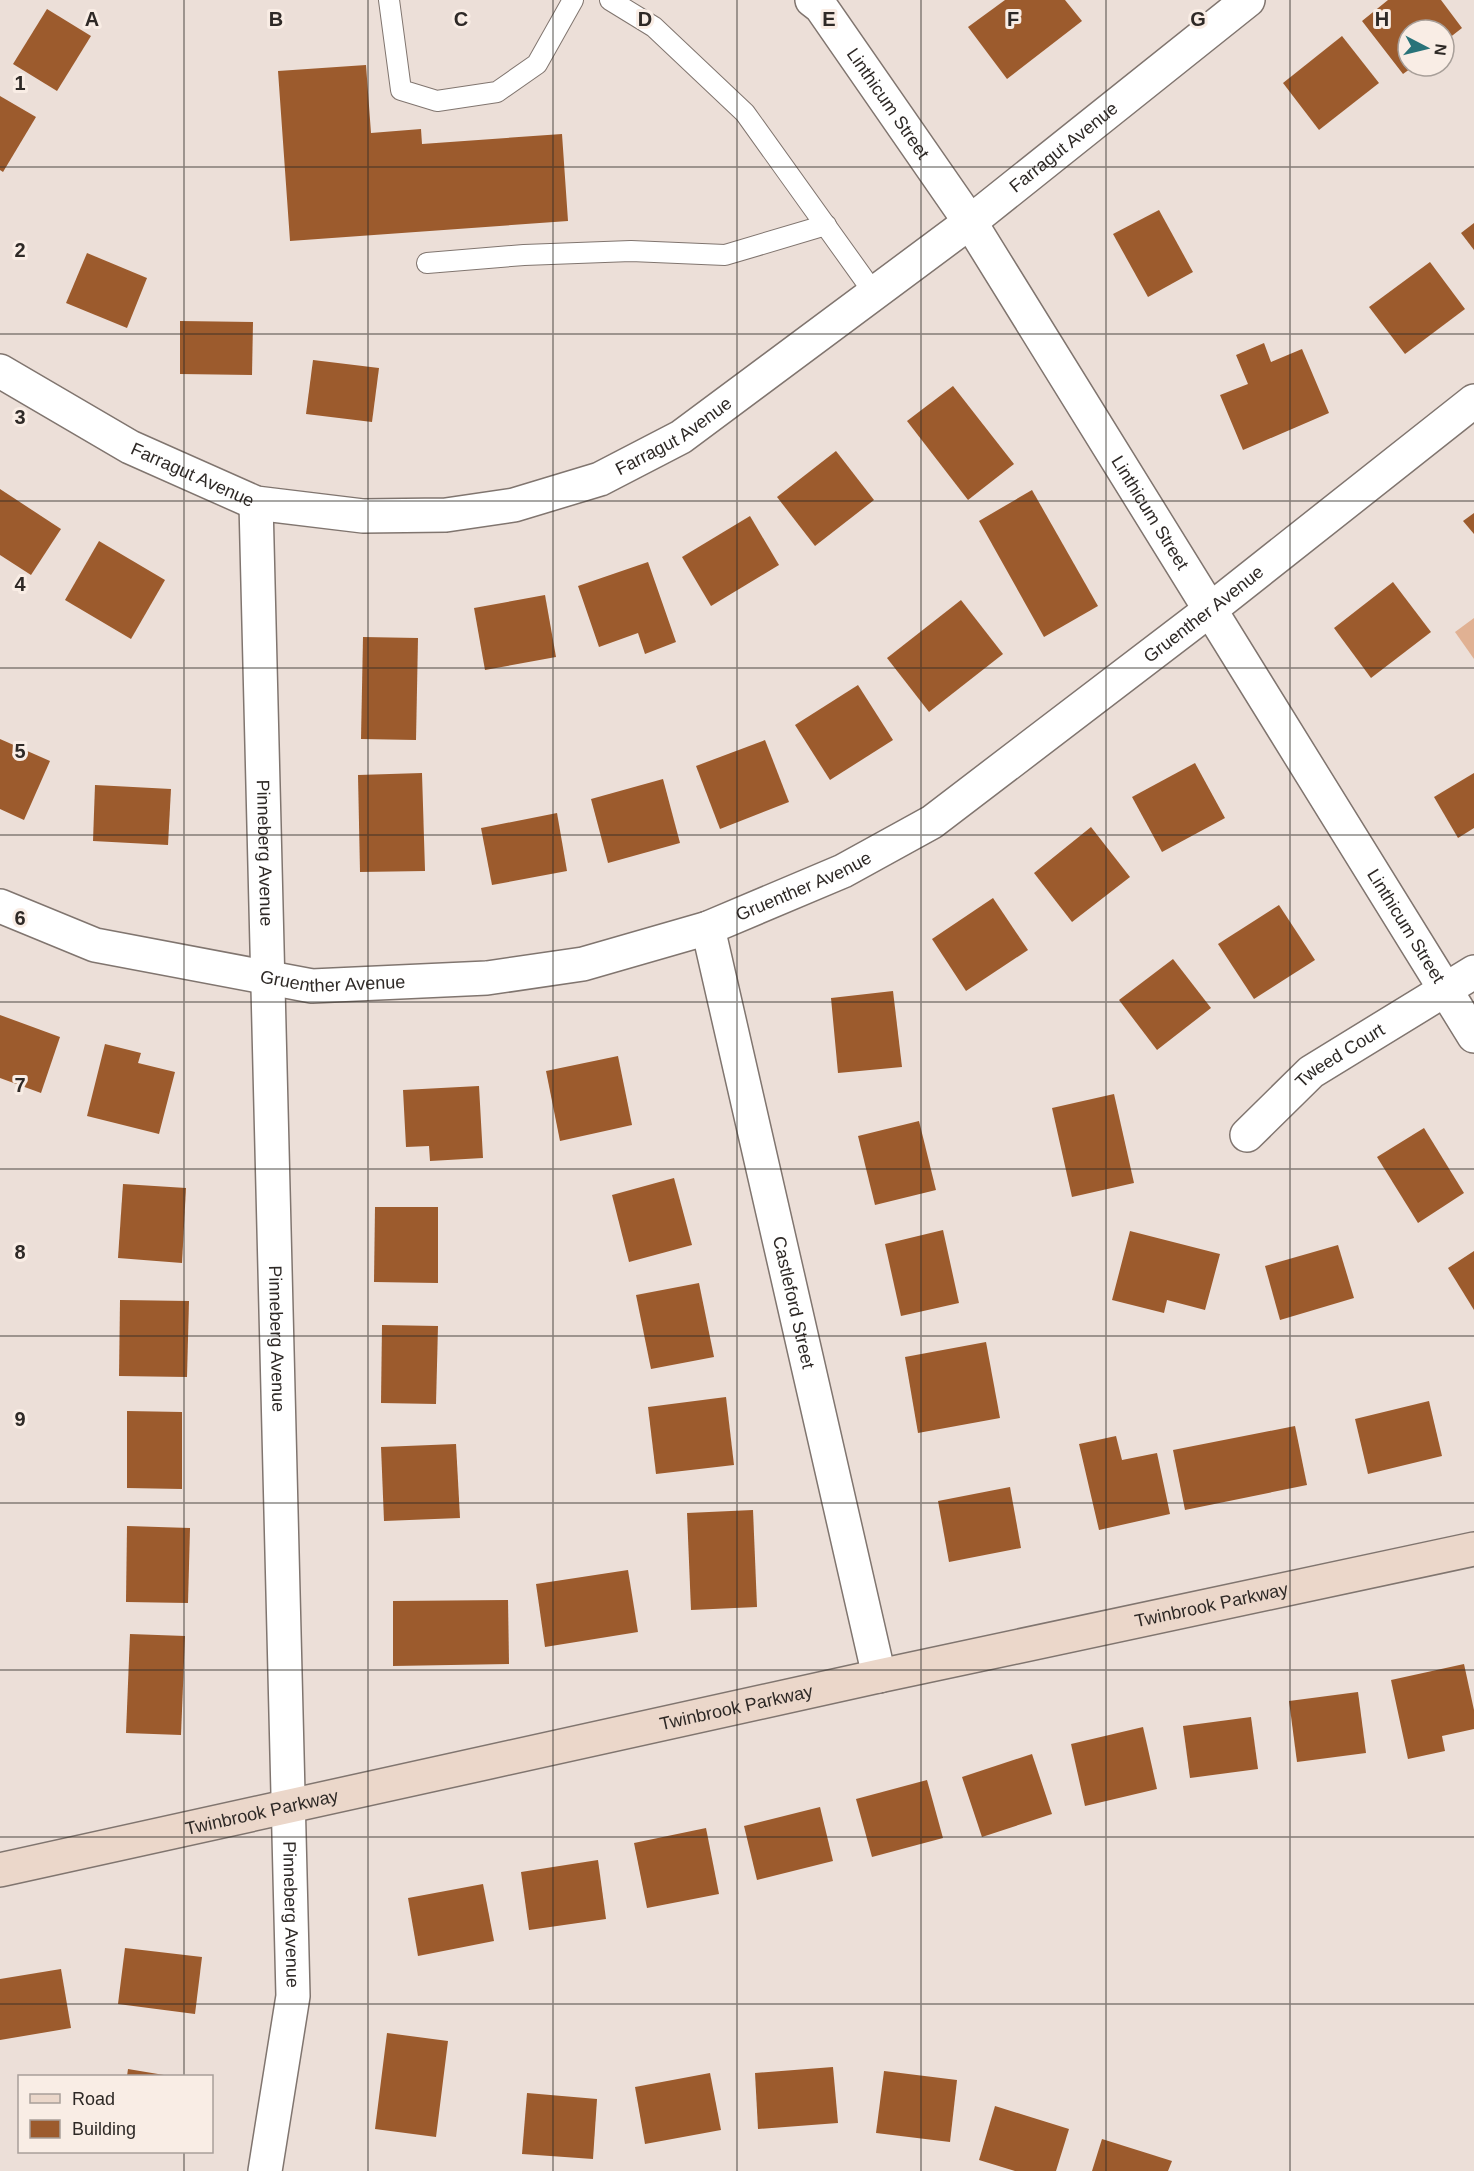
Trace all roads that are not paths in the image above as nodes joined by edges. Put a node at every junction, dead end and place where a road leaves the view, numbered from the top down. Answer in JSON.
{"nodes":[{"id":1,"x":389,"y":0,"type":"edge"},
{"id":2,"x":573,"y":0,"type":"edge"},
{"id":3,"x":610,"y":0,"type":"edge"},
{"id":4,"x":812,"y":0,"type":"edge"},
{"id":5,"x":1248,"y":0,"type":"edge"},
{"id":6,"x":970,"y":222,"type":"junction"},
{"id":7,"x":825,"y":225,"type":"junction"},
{"id":8,"x":427,"y":263,"type":"dead end"},
{"id":9,"x":874,"y":293,"type":"junction"},
{"id":10,"x":0,"y":371,"type":"edge"},
{"id":11,"x":1474,"y":401,"type":"edge"},
{"id":12,"x":255,"y":503,"type":"junction"},
{"id":13,"x":1211,"y":609,"type":"junction"},
{"id":14,"x":0,"y":906,"type":"edge"},
{"id":15,"x":708,"y":928,"type":"junction"},
{"id":16,"x":1474,"y":972,"type":"edge"},
{"id":17,"x":266,"y":977,"type":"junction"},
{"id":18,"x":1444,"y":989,"type":"junction"},
{"id":19,"x":1474,"y":1036,"type":"edge"},
{"id":20,"x":1247,"y":1135,"type":"dead end"},
{"id":21,"x":1474,"y":1549,"type":"edge"},
{"id":22,"x":879,"y":1676,"type":"junction"},
{"id":23,"x":290,"y":1807,"type":"junction"},
{"id":24,"x":0,"y":1870,"type":"edge"},
{"id":25,"x":266,"y":2171,"type":"edge"}],
"edges":[{"from":1,"to":2,"type":"lane"},
{"from":3,"to":7,"type":"lane"},
{"from":4,"to":6,"type":"street","name":"Linthicum Street"},
{"from":5,"to":6,"type":"street","name":"Farragut Avenue"},
{"from":6,"to":9,"type":"street","name":"Farragut Avenue"},
{"from":6,"to":13,"type":"street","name":"Linthicum Street"},
{"from":7,"to":8,"type":"lane"},
{"from":7,"to":9,"type":"lane"},
{"from":9,"to":12,"type":"street","name":"Farragut Avenue"},
{"from":10,"to":12,"type":"street","name":"Farragut Avenue"},
{"from":11,"to":13,"type":"street","name":"Gruenther Avenue"},
{"from":12,"to":17,"type":"street","name":"Pinneberg Avenue"},
{"from":13,"to":15,"type":"street","name":"Gruenther Avenue"},
{"from":13,"to":18,"type":"street","name":"Linthicum Street"},
{"from":14,"to":17,"type":"street","name":"Gruenther Avenue"},
{"from":15,"to":17,"type":"street","name":"Gruenther Avenue"},
{"from":15,"to":22,"type":"street","name":"Castleford Street"},
{"from":16,"to":18,"type":"street","name":"Tweed Court"},
{"from":17,"to":23,"type":"street","name":"Pinneberg Avenue"},
{"from":18,"to":19,"type":"street","name":"Linthicum Street"},
{"from":18,"to":20,"type":"street","name":"Tweed Court"},
{"from":21,"to":22,"type":"street","name":"Twinbrook Parkway"},
{"from":22,"to":23,"type":"street","name":"Twinbrook Parkway"},
{"from":23,"to":24,"type":"street","name":"Twinbrook Parkway"},
{"from":23,"to":25,"type":"street","name":"Pinneberg Avenue"}]}
